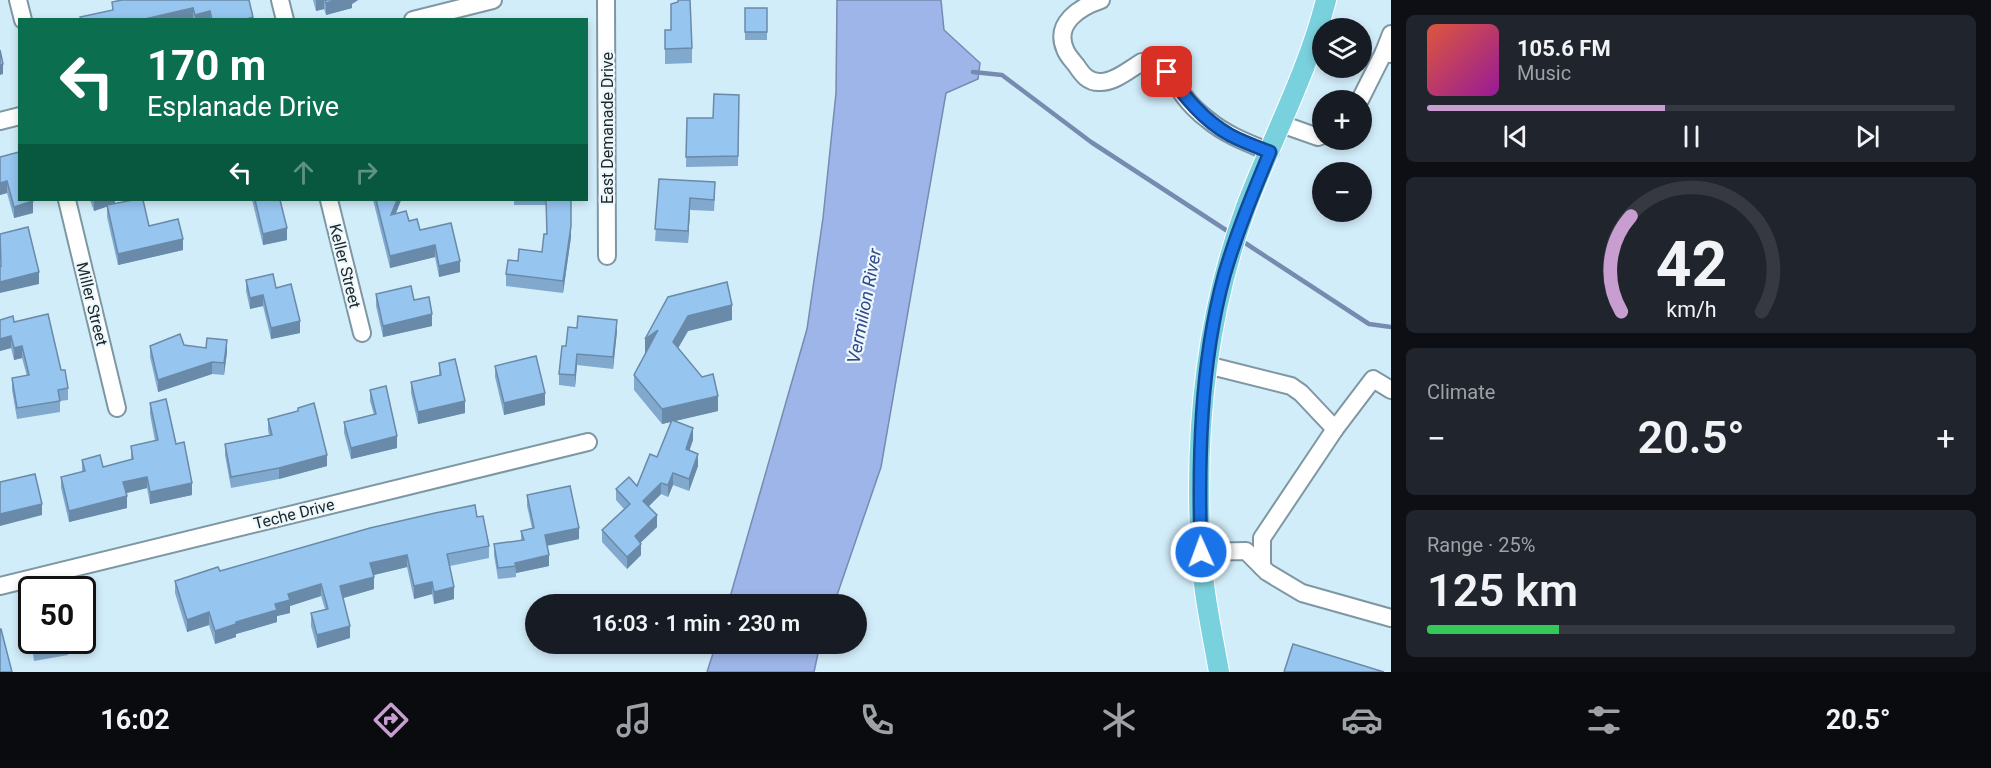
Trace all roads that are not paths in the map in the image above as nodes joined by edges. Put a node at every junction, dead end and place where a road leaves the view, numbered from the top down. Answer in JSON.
{"nodes":[{"id":1,"x":18,"y":0,"type":"edge"},
{"id":2,"x":280,"y":0,"type":"edge"},
{"id":3,"x":494,"y":0,"type":"edge"},
{"id":4,"x":606,"y":0,"type":"edge"},
{"id":5,"x":1101,"y":0,"type":"edge"},
{"id":6,"x":1326,"y":0,"type":"edge"},
{"id":7,"x":22,"y":18,"type":"edge"},
{"id":8,"x":284,"y":18,"type":"edge"},
{"id":9,"x":421,"y":18,"type":"edge"},
{"id":10,"x":1391,"y":34,"type":"edge"},
{"id":11,"x":1388,"y":53,"type":"edge"},
{"id":12,"x":1366,"y":90,"type":"edge"},
{"id":13,"x":18,"y":116,"type":"edge"},
{"id":14,"x":0,"y":121,"type":"edge"},
{"id":15,"x":1281,"y":124,"type":"junction"},
{"id":16,"x":1312,"y":135,"type":"edge"},
{"id":17,"x":1270,"y":152,"type":"junction"},
{"id":18,"x":67,"y":201,"type":"edge"},
{"id":19,"x":329,"y":201,"type":"edge"},
{"id":20,"x":607,"y":256,"type":"dead end"},
{"id":21,"x":362,"y":333,"type":"dead end"},
{"id":22,"x":1207,"y":365,"type":"junction"},
{"id":23,"x":1391,"y":390,"type":"edge"},
{"id":24,"x":117,"y":408,"type":"dead end"},
{"id":25,"x":1335,"y":429,"type":"junction"},
{"id":26,"x":588,"y":442,"type":"dead end"},
{"id":27,"x":1201,"y":552,"type":"junction"},
{"id":28,"x":1262,"y":567,"type":"junction"},
{"id":29,"x":0,"y":586,"type":"edge"},
{"id":30,"x":1391,"y":618,"type":"edge"},
{"id":31,"x":1219,"y":672,"type":"edge"}],
"edges":[{"from":1,"to":7,"type":"street"},
{"from":2,"to":8,"type":"street"},
{"from":3,"to":9,"type":"street"},
{"from":4,"to":20,"type":"street","name":"East Demanade Drive"},
{"from":5,"to":17,"type":"street"},
{"from":6,"to":15,"type":"main road"},
{"from":10,"to":11,"type":"street"},
{"from":11,"to":12,"type":"street"},
{"from":13,"to":14,"type":"street"},
{"from":15,"to":16,"type":"street"},
{"from":15,"to":17,"type":"main road"},
{"from":17,"to":22,"type":"main road"},
{"from":18,"to":24,"type":"street","name":"Miller Street"},
{"from":19,"to":21,"type":"street","name":"Keller Street"},
{"from":22,"to":25,"type":"street"},
{"from":22,"to":27,"type":"main road"},
{"from":23,"to":25,"type":"street"},
{"from":25,"to":28,"type":"street"},
{"from":26,"to":29,"type":"street","name":"Teche Drive"},
{"from":27,"to":28,"type":"street"},
{"from":27,"to":31,"type":"main road"},
{"from":28,"to":30,"type":"street"}]}
